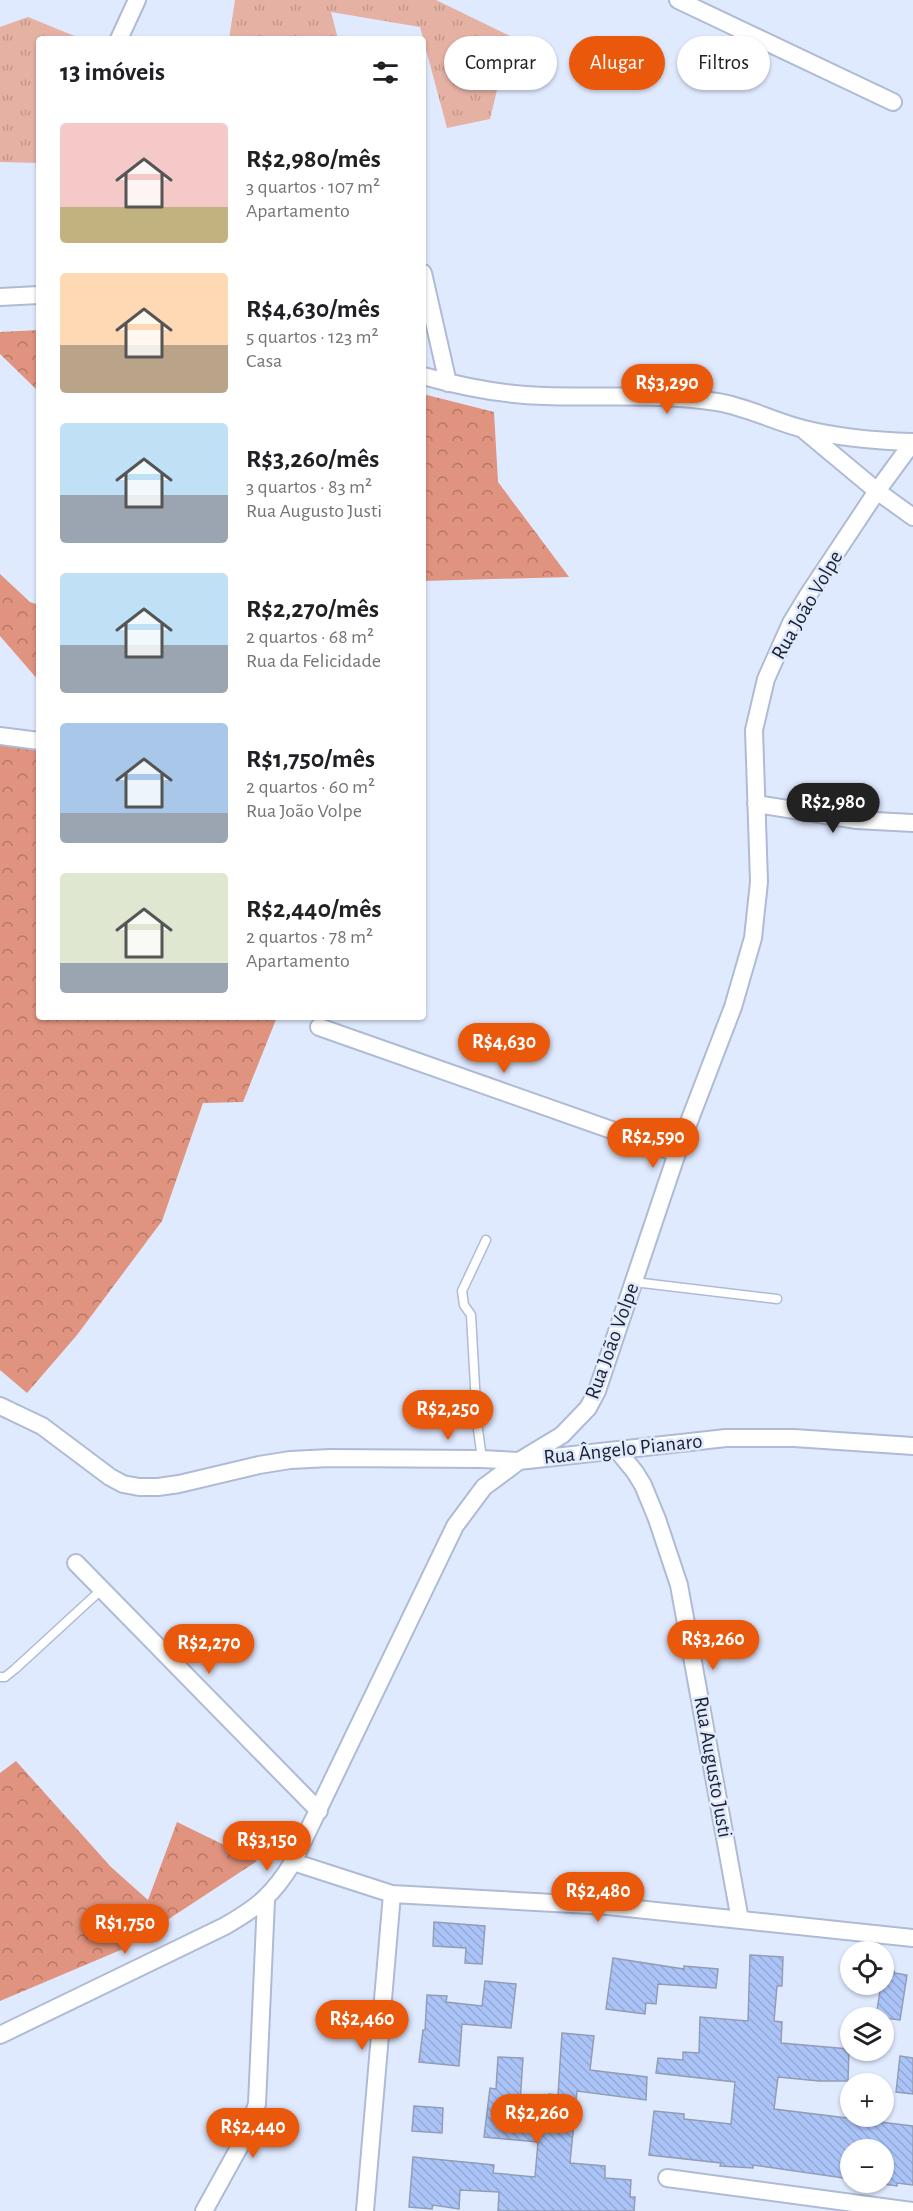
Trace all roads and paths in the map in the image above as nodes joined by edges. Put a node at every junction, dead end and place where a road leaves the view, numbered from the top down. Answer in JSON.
{"nodes":[{"id":1,"x":137,"y":0,"type":"edge"},
{"id":2,"x":678,"y":0,"type":"edge"},
{"id":3,"x":120,"y":36,"type":"edge"},
{"id":4,"x":892,"y":102,"type":"dead end"},
{"id":5,"x":426,"y":286,"type":"edge"},
{"id":6,"x":36,"y":295,"type":"edge"},
{"id":7,"x":0,"y":297,"type":"edge"},
{"id":8,"x":426,"y":377,"type":"edge"},
{"id":9,"x":448,"y":383,"type":"junction"},
{"id":10,"x":802,"y":429,"type":"junction"},
{"id":11,"x":913,"y":442,"type":"edge"},
{"id":12,"x":877,"y":491,"type":"junction"},
{"id":13,"x":913,"y":517,"type":"edge"},
{"id":14,"x":0,"y":736,"type":"edge"},
{"id":15,"x":36,"y":741,"type":"edge"},
{"id":16,"x":756,"y":804,"type":"junction"},
{"id":17,"x":913,"y":824,"type":"edge"},
{"id":18,"x":319,"y":1027,"type":"dead end"},
{"id":19,"x":677,"y":1153,"type":"junction"},
{"id":20,"x":486,"y":1240,"type":"dead end"},
{"id":21,"x":634,"y":1282,"type":"junction"},
{"id":22,"x":777,"y":1299,"type":"dead end"},
{"id":23,"x":0,"y":1406,"type":"edge"},
{"id":24,"x":913,"y":1446,"type":"edge"},
{"id":25,"x":617,"y":1450,"type":"junction"},
{"id":26,"x":482,"y":1459,"type":"junction"},
{"id":27,"x":519,"y":1461,"type":"junction"},
{"id":28,"x":76,"y":1563,"type":"dead end"},
{"id":29,"x":101,"y":1590,"type":"junction"},
{"id":30,"x":0,"y":1677,"type":"edge"},
{"id":31,"x":319,"y":1811,"type":"junction"},
{"id":32,"x":293,"y":1862,"type":"junction"},
{"id":33,"x":392,"y":1894,"type":"junction"},
{"id":34,"x":266,"y":1899,"type":"junction"},
{"id":35,"x":740,"y":1920,"type":"junction"},
{"id":36,"x":913,"y":1938,"type":"edge"},
{"id":37,"x":0,"y":2035,"type":"edge"},
{"id":38,"x":668,"y":2178,"type":"dead end"},
{"id":39,"x":790,"y":2203,"type":"edge"},
{"id":40,"x":204,"y":2211,"type":"edge"},
{"id":41,"x":365,"y":2211,"type":"edge"},
{"id":42,"x":913,"y":2211,"type":"edge"}],
"edges":[{"from":1,"to":3,"type":"street"},
{"from":2,"to":4,"type":"street"},
{"from":5,"to":9,"type":"street"},
{"from":6,"to":7,"type":"street"},
{"from":8,"to":9,"type":"street"},
{"from":9,"to":10,"type":"street"},
{"from":10,"to":11,"type":"street"},
{"from":10,"to":12,"type":"street"},
{"from":11,"to":12,"type":"street","name":"Rua João Volpe"},
{"from":12,"to":13,"type":"street"},
{"from":12,"to":16,"type":"street","name":"Rua João Volpe"},
{"from":14,"to":15,"type":"street"},
{"from":16,"to":17,"type":"street"},
{"from":16,"to":19,"type":"street","name":"Rua João Volpe"},
{"from":18,"to":19,"type":"street"},
{"from":19,"to":21,"type":"street","name":"Rua João Volpe"},
{"from":20,"to":26,"type":"lane"},
{"from":21,"to":22,"type":"lane"},
{"from":21,"to":27,"type":"street","name":"Rua João Volpe"},
{"from":23,"to":26,"type":"street","name":"Rua Ângelo Pianaro"},
{"from":24,"to":25,"type":"street","name":"Rua Ângelo Pianaro"},
{"from":25,"to":27,"type":"street","name":"Rua Ângelo Pianaro"},
{"from":25,"to":35,"type":"street","name":"Rua Augusto Justi"},
{"from":26,"to":27,"type":"street","name":"Rua Ângelo Pianaro"},
{"from":27,"to":31,"type":"street","name":"Rua João Volpe"},
{"from":28,"to":29,"type":"street"},
{"from":29,"to":30,"type":"lane"},
{"from":29,"to":31,"type":"street"},
{"from":31,"to":32,"type":"street","name":"Rua João Volpe"},
{"from":32,"to":33,"type":"street"},
{"from":32,"to":34,"type":"street","name":"Rua João Volpe"},
{"from":33,"to":35,"type":"street"},
{"from":33,"to":41,"type":"street"},
{"from":34,"to":37,"type":"street","name":"Rua João Volpe"},
{"from":34,"to":40,"type":"street"},
{"from":35,"to":36,"type":"street"},
{"from":38,"to":39,"type":"street"},
{"from":39,"to":42,"type":"street"}]}
